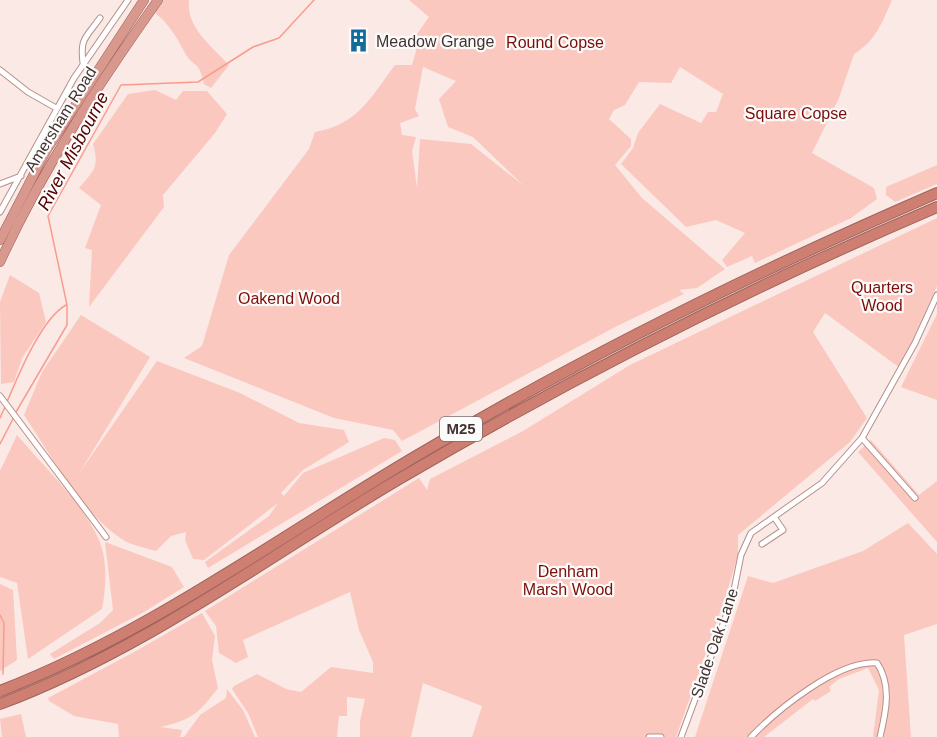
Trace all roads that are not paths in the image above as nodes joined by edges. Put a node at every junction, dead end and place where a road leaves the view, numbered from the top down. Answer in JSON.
{"nodes":[{"id":1,"x":128,"y":0,"type":"edge"},
{"id":2,"x":144,"y":0,"type":"edge"},
{"id":3,"x":158,"y":0,"type":"edge"},
{"id":4,"x":100,"y":18,"type":"dead end"},
{"id":5,"x":83,"y":64,"type":"junction"},
{"id":6,"x":0,"y":70,"type":"edge"},
{"id":7,"x":56,"y":108,"type":"junction"},
{"id":8,"x":22,"y":175,"type":"junction"},
{"id":9,"x":0,"y":184,"type":"edge"},
{"id":10,"x":937,"y":193,"type":"edge"},
{"id":11,"x":937,"y":207,"type":"edge"},
{"id":12,"x":0,"y":212,"type":"edge"},
{"id":13,"x":0,"y":240,"type":"edge"},
{"id":14,"x":0,"y":262,"type":"edge"},
{"id":15,"x":937,"y":296,"type":"edge"},
{"id":16,"x":0,"y":396,"type":"edge"},
{"id":17,"x":862,"y":438,"type":"junction"},
{"id":18,"x":915,"y":498,"type":"dead end"},
{"id":19,"x":774,"y":517,"type":"junction"},
{"id":20,"x":106,"y":537,"type":"dead end"},
{"id":21,"x":762,"y":544,"type":"dead end"},
{"id":22,"x":0,"y":691,"type":"edge"},
{"id":23,"x":0,"y":704,"type":"edge"},
{"id":24,"x":650,"y":737,"type":"edge"},
{"id":25,"x":661,"y":737,"type":"edge"},
{"id":26,"x":681,"y":737,"type":"edge"},
{"id":27,"x":751,"y":737,"type":"edge"},
{"id":28,"x":880,"y":737,"type":"edge"}],
"edges":[{"from":1,"to":5,"type":"street"},
{"from":2,"to":13,"type":"highway"},
{"from":3,"to":14,"type":"highway","name":"Amersham Road"},
{"from":4,"to":5,"type":"street"},
{"from":5,"to":7,"type":"street"},
{"from":6,"to":7,"type":"street"},
{"from":7,"to":8,"type":"street"},
{"from":8,"to":9,"type":"street"},
{"from":8,"to":12,"type":"street"},
{"from":10,"to":22,"type":"highway","number":"M25"},
{"from":11,"to":23,"type":"highway","number":"M25"},
{"from":15,"to":17,"type":"street","name":"Slade Oak Lane"},
{"from":16,"to":20,"type":"street"},
{"from":17,"to":18,"type":"street"},
{"from":17,"to":19,"type":"street","name":"Slade Oak Lane"},
{"from":19,"to":21,"type":"street"},
{"from":19,"to":26,"type":"street","name":"Slade Oak Lane"},
{"from":24,"to":25,"type":"street"},
{"from":27,"to":28,"type":"street"}]}
